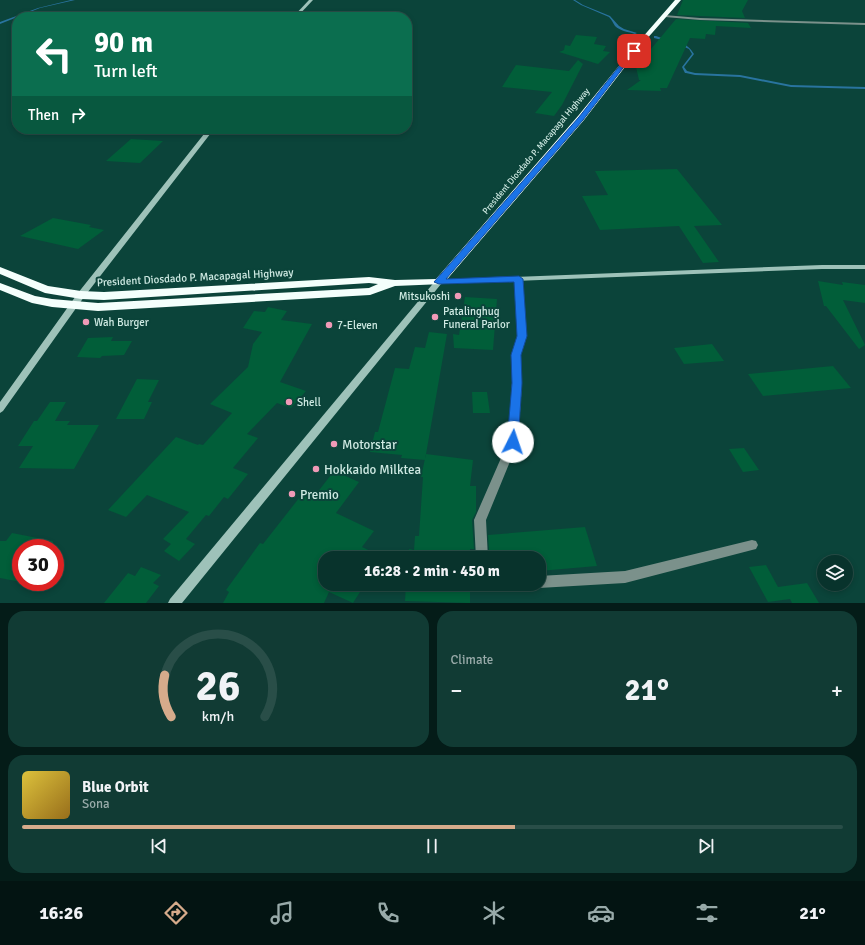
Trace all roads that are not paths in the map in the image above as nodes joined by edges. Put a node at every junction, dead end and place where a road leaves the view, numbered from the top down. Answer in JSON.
{"nodes":[{"id":1,"x":311,"y":0,"type":"edge"},
{"id":2,"x":678,"y":0,"type":"edge"},
{"id":3,"x":300,"y":12,"type":"edge"},
{"id":4,"x":665,"y":16,"type":"junction"},
{"id":5,"x":865,"y":24,"type":"edge"},
{"id":6,"x":207,"y":134,"type":"edge"},
{"id":7,"x":865,"y":267,"type":"edge"},
{"id":8,"x":0,"y":270,"type":"edge"},
{"id":9,"x":519,"y":279,"type":"junction"},
{"id":10,"x":439,"y":282,"type":"junction"},
{"id":11,"x":394,"y":283,"type":"junction"},
{"id":12,"x":0,"y":286,"type":"edge"},
{"id":13,"x":81,"y":295,"type":"junction"},
{"id":14,"x":73,"y":306,"type":"junction"},
{"id":15,"x":0,"y":409,"type":"edge"},
{"id":16,"x":752,"y":545,"type":"dead end"},
{"id":17,"x":482,"y":551,"type":"edge"},
{"id":18,"x":546,"y":582,"type":"edge"},
{"id":19,"x":174,"y":603,"type":"edge"}],
"edges":[{"from":1,"to":3,"type":"street"},
{"from":2,"to":4,"type":"highway","name":"President Diosdado P. Macapagal Highway"},
{"from":4,"to":5,"type":"street"},
{"from":4,"to":10,"type":"highway","name":"President Diosdado P. Macapagal Highway"},
{"from":6,"to":13,"type":"street"},
{"from":7,"to":9,"type":"street"},
{"from":8,"to":13,"type":"highway","name":"President Diosdado P. Macapagal Highway"},
{"from":9,"to":10,"type":"street"},
{"from":9,"to":17,"type":"street"},
{"from":10,"to":11,"type":"highway","name":"President Diosdado P. Macapagal Highway"},
{"from":10,"to":19,"type":"street"},
{"from":11,"to":13,"type":"highway","name":"President Diosdado P. Macapagal Highway"},
{"from":11,"to":14,"type":"highway","name":"President Diosdado P. Macapagal Highway"},
{"from":12,"to":14,"type":"highway","name":"President Diosdado P. Macapagal Highway"},
{"from":13,"to":14,"type":"street"},
{"from":14,"to":15,"type":"street"},
{"from":16,"to":18,"type":"street"}]}
